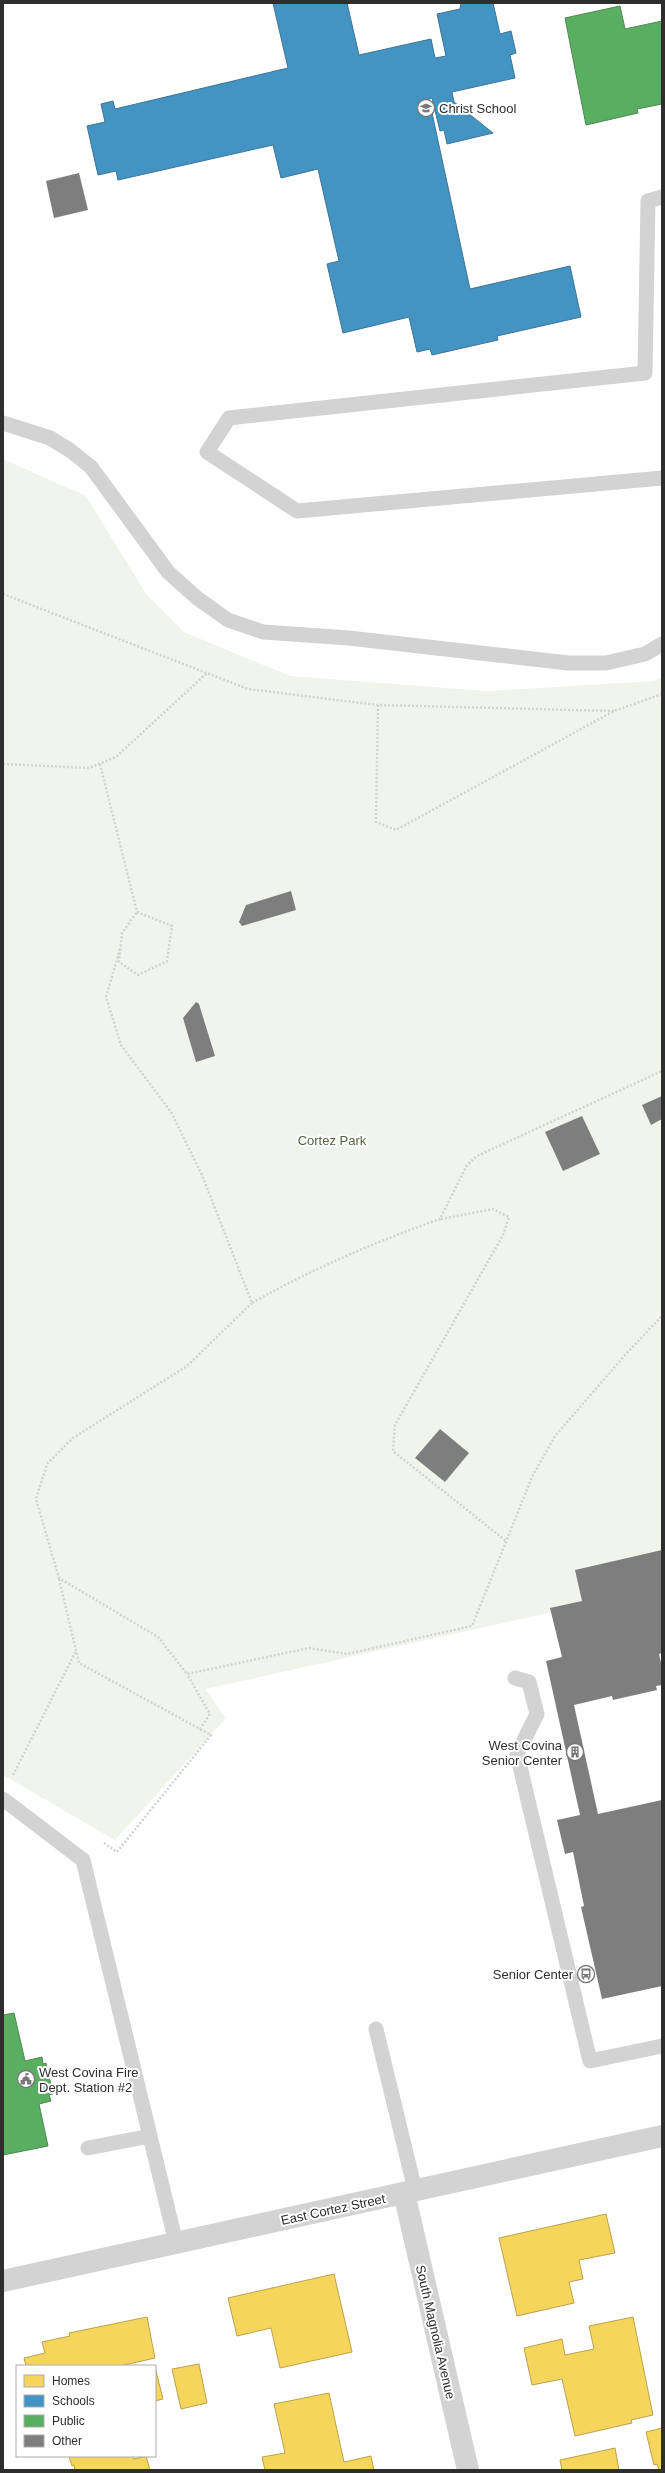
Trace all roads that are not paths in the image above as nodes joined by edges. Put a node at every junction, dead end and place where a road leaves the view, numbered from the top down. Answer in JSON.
{"nodes":[{"id":1,"x":662,"y":197,"type":"edge"},
{"id":2,"x":3,"y":423,"type":"edge"},
{"id":3,"x":662,"y":478,"type":"edge"},
{"id":4,"x":662,"y":644,"type":"edge"},
{"id":5,"x":515,"y":1678,"type":"dead end"},
{"id":6,"x":3,"y":1799,"type":"edge"},
{"id":7,"x":376,"y":2029,"type":"dead end"},
{"id":8,"x":662,"y":2046,"type":"edge"},
{"id":9,"x":150,"y":2136,"type":"junction"},
{"id":10,"x":662,"y":2136,"type":"edge"},
{"id":11,"x":88,"y":2148,"type":"dead end"},
{"id":12,"x":410,"y":2192,"type":"junction"},
{"id":13,"x":176,"y":2243,"type":"junction"},
{"id":14,"x":3,"y":2281,"type":"edge"},
{"id":15,"x":468,"y":2470,"type":"edge"}],
"edges":[{"from":1,"to":3,"type":"lane"},
{"from":2,"to":4,"type":"lane"},
{"from":5,"to":8,"type":"lane"},
{"from":6,"to":9,"type":"lane"},
{"from":7,"to":12,"type":"lane"},
{"from":9,"to":11,"type":"lane"},
{"from":9,"to":13,"type":"lane"},
{"from":10,"to":12,"type":"street","name":"East Cortez Street"},
{"from":12,"to":13,"type":"street","name":"East Cortez Street"},
{"from":12,"to":15,"type":"street","name":"South Magnolia Avenue"},
{"from":13,"to":14,"type":"street","name":"East Cortez Street"}]}
